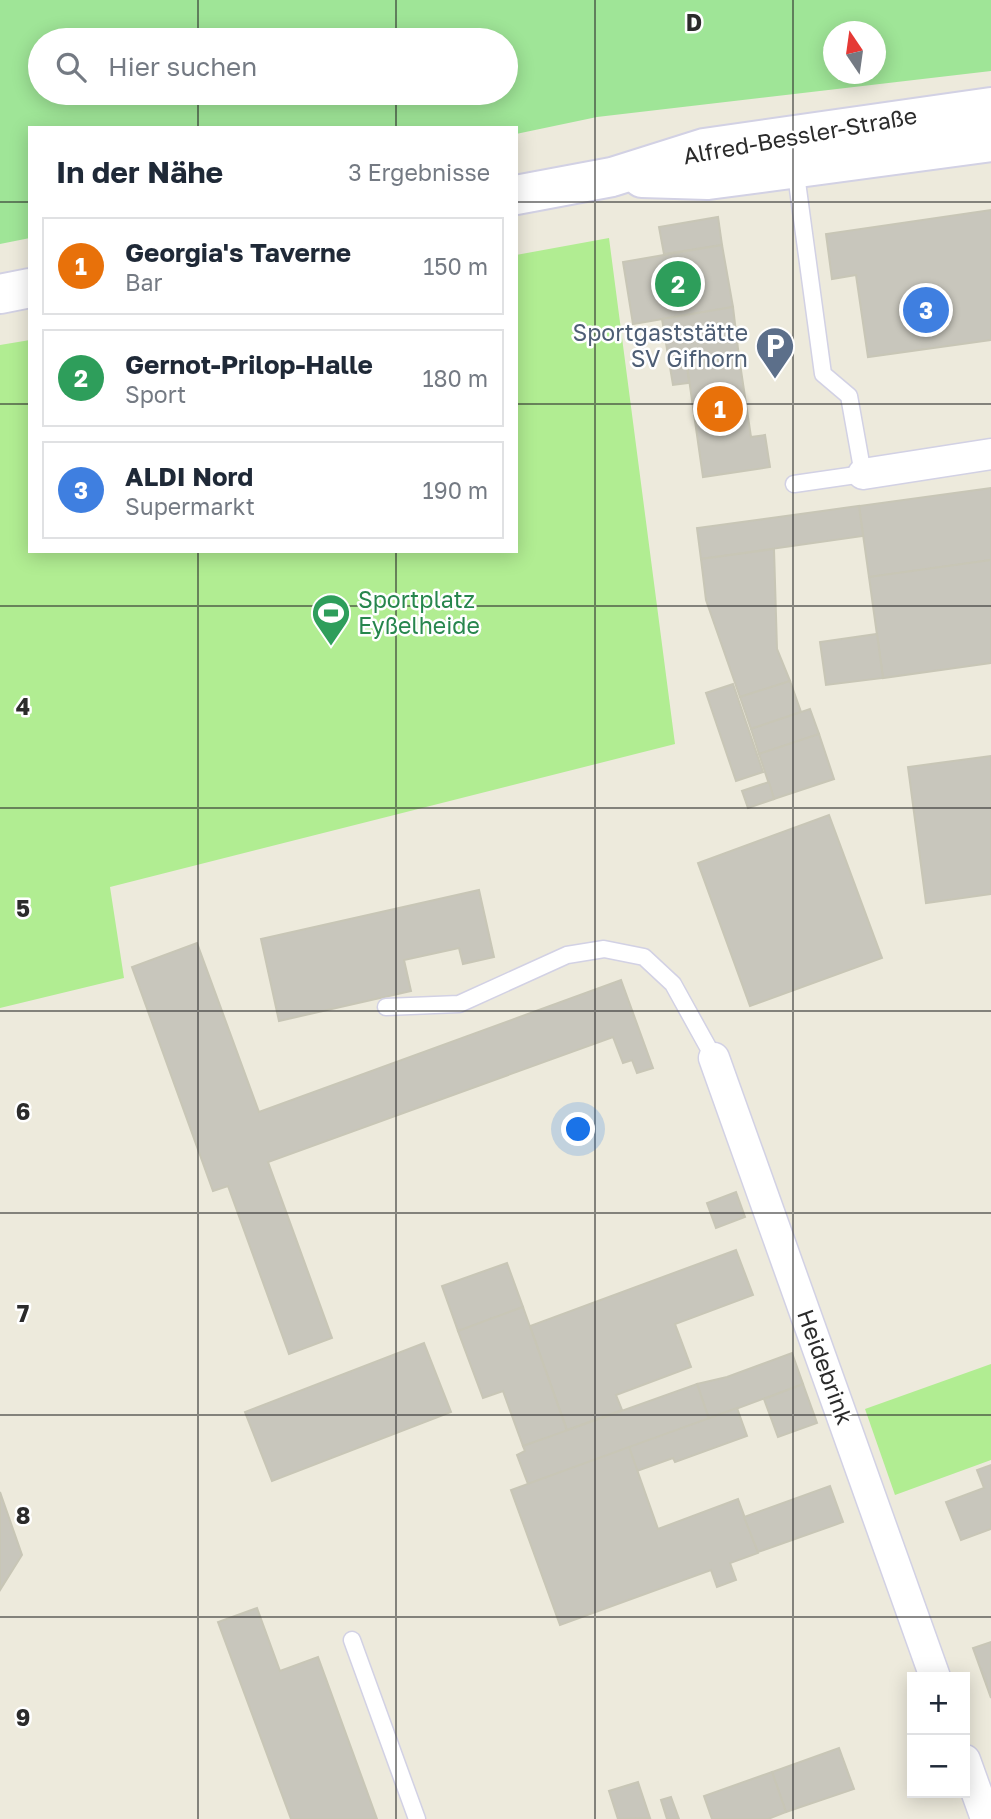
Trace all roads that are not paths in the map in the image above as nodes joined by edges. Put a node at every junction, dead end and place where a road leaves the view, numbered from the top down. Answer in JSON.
{"nodes":[{"id":1,"x":991,"y":107,"type":"edge"},
{"id":2,"x":991,"y":142,"type":"edge"},
{"id":3,"x":796,"y":167,"type":"junction"},
{"id":4,"x":612,"y":177,"type":"junction"},
{"id":5,"x":518,"y":195,"type":"edge"},
{"id":6,"x":28,"y":288,"type":"edge"},
{"id":7,"x":0,"y":295,"type":"edge"},
{"id":8,"x":991,"y":454,"type":"edge"},
{"id":9,"x":863,"y":474,"type":"junction"},
{"id":10,"x":794,"y":484,"type":"dead end"},
{"id":11,"x":386,"y":1007,"type":"dead end"},
{"id":12,"x":714,"y":1058,"type":"joint"},
{"id":13,"x":352,"y":1640,"type":"dead end"},
{"id":14,"x":933,"y":1672,"type":"edge"},
{"id":15,"x":970,"y":1778,"type":"edge"},
{"id":16,"x":980,"y":1814,"type":"edge"},
{"id":17,"x":417,"y":1819,"type":"edge"}],
"edges":[{"from":1,"to":4,"type":"street","name":"Alfred-Bessler-Straße"},
{"from":2,"to":3,"type":"street","name":"Alfred-Bessler-Straße"},
{"from":3,"to":4,"type":"street","name":"Alfred-Bessler-Straße"},
{"from":3,"to":9,"type":"lane"},
{"from":4,"to":5,"type":"street","name":"Alfred-Bessler-Straße"},
{"from":6,"to":7,"type":"street"},
{"from":8,"to":9,"type":"street"},
{"from":9,"to":10,"type":"lane"},
{"from":11,"to":12,"type":"lane"},
{"from":12,"to":14,"type":"street","name":"Heidebrink"},
{"from":13,"to":17,"type":"lane"},
{"from":15,"to":16,"type":"street"}]}
